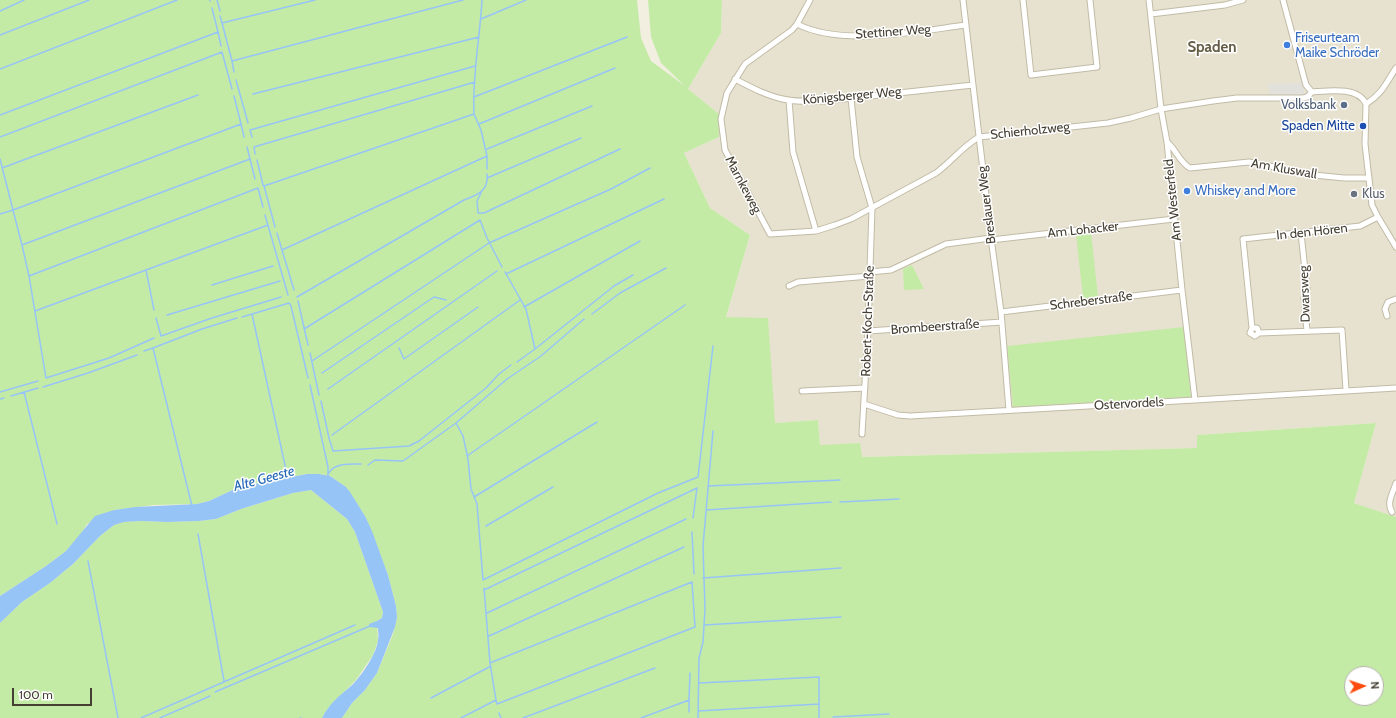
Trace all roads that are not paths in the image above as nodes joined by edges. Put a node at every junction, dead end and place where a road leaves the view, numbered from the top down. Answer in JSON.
{"nodes":[{"id":1,"x":810,"y":0,"type":"edge"},
{"id":2,"x":963,"y":0,"type":"edge"},
{"id":3,"x":1023,"y":0,"type":"edge"},
{"id":4,"x":1090,"y":0,"type":"edge"},
{"id":5,"x":1149,"y":0,"type":"edge"},
{"id":6,"x":1243,"y":0,"type":"edge"},
{"id":7,"x":1283,"y":0,"type":"edge"},
{"id":8,"x":1151,"y":14,"type":"junction"},
{"id":9,"x":797,"y":24,"type":"junction"},
{"id":10,"x":966,"y":24,"type":"junction"},
{"id":11,"x":1396,"y":68,"type":"edge"},
{"id":12,"x":735,"y":79,"type":"junction"},
{"id":13,"x":973,"y":85,"type":"junction"},
{"id":14,"x":1312,"y":92,"type":"junction"},
{"id":15,"x":851,"y":98,"type":"junction"},
{"id":16,"x":789,"y":100,"type":"junction"},
{"id":17,"x":1366,"y":104,"type":"junction"},
{"id":18,"x":1161,"y":109,"type":"junction"},
{"id":19,"x":979,"y":137,"type":"junction"},
{"id":20,"x":1167,"y":142,"type":"junction"},
{"id":21,"x":1180,"y":157,"type":"junction"},
{"id":22,"x":1169,"y":165,"type":"junction"},
{"id":23,"x":1370,"y":178,"type":"junction"},
{"id":24,"x":872,"y":208,"type":"junction"},
{"id":25,"x":1378,"y":218,"type":"junction"},
{"id":26,"x":1174,"y":219,"type":"junction"},
{"id":27,"x":816,"y":231,"type":"junction"},
{"id":28,"x":1301,"y":233,"type":"junction"},
{"id":29,"x":770,"y":234,"type":"joint"},
{"id":30,"x":991,"y":239,"type":"junction"},
{"id":31,"x":1396,"y":246,"type":"edge"},
{"id":32,"x":870,"y":274,"type":"junction"},
{"id":33,"x":789,"y":286,"type":"dead end"},
{"id":34,"x":1182,"y":290,"type":"junction"},
{"id":35,"x":1396,"y":299,"type":"edge"},
{"id":36,"x":1001,"y":312,"type":"junction"},
{"id":37,"x":1387,"y":316,"type":"dead end"},
{"id":38,"x":1002,"y":322,"type":"junction"},
{"id":39,"x":868,"y":331,"type":"junction"},
{"id":40,"x":1307,"y":331,"type":"junction"},
{"id":41,"x":865,"y":388,"type":"junction"},
{"id":42,"x":1396,"y":388,"type":"edge"},
{"id":43,"x":1346,"y":390,"type":"junction"},
{"id":44,"x":802,"y":391,"type":"dead end"},
{"id":45,"x":1195,"y":400,"type":"junction"},
{"id":46,"x":864,"y":404,"type":"junction"},
{"id":47,"x":1010,"y":410,"type":"junction"},
{"id":48,"x":862,"y":434,"type":"dead end"},
{"id":49,"x":1396,"y":483,"type":"edge"},
{"id":50,"x":1392,"y":512,"type":"dead end"}],
"edges":[{"from":1,"to":9,"type":"street","name":"Marnkeweg"},
{"from":2,"to":10,"type":"street","name":"Breslauer Weg"},
{"from":3,"to":4,"type":"street"},
{"from":5,"to":8,"type":"street","name":"Am Westerfeld"},
{"from":6,"to":8,"type":"street"},
{"from":7,"to":14,"type":"street"},
{"from":8,"to":18,"type":"street","name":"Am Westerfeld"},
{"from":9,"to":10,"type":"street","name":"Stettiner Weg"},
{"from":9,"to":12,"type":"street","name":"Marnkeweg"},
{"from":10,"to":13,"type":"street","name":"Breslauer Weg"},
{"from":11,"to":17,"type":"street"},
{"from":12,"to":16,"type":"street","name":"Königsberger Weg"},
{"from":12,"to":29,"type":"street","name":"Marnkeweg"},
{"from":13,"to":15,"type":"street","name":"Königsberger Weg"},
{"from":13,"to":19,"type":"street","name":"Breslauer Weg"},
{"from":14,"to":17,"type":"street","name":"Schierholzweg"},
{"from":14,"to":18,"type":"street","name":"Schierholzweg"},
{"from":15,"to":16,"type":"street","name":"Königsberger Weg"},
{"from":15,"to":24,"type":"street","name":"Robert-Koch-Straße"},
{"from":16,"to":27,"type":"street"},
{"from":17,"to":23,"type":"street"},
{"from":18,"to":19,"type":"street","name":"Schierholzweg"},
{"from":18,"to":20,"type":"street","name":"Am Westerfeld"},
{"from":19,"to":24,"type":"street","name":"Schierholzweg"},
{"from":19,"to":30,"type":"street","name":"Breslauer Weg"},
{"from":20,"to":21,"type":"street","name":"Am Kluswall"},
{"from":20,"to":22,"type":"street","name":"Am Westerfeld"},
{"from":21,"to":22,"type":"street"},
{"from":21,"to":23,"type":"street","name":"Am Kluswall"},
{"from":22,"to":26,"type":"street","name":"Am Westerfeld"},
{"from":23,"to":25,"type":"street"},
{"from":24,"to":27,"type":"street","name":"Schierholzweg"},
{"from":24,"to":32,"type":"street","name":"Robert-Koch-Straße"},
{"from":25,"to":28,"type":"street","name":"In den Hören"},
{"from":25,"to":31,"type":"street"},
{"from":26,"to":30,"type":"street","name":"Am Lohacker"},
{"from":26,"to":34,"type":"street","name":"Am Westerfeld"},
{"from":27,"to":29,"type":"street","name":"Schierholzweg"},
{"from":28,"to":40,"type":"street","name":"Dwarsweg"},
{"from":28,"to":40,"type":"street","name":"In den Hören"},
{"from":30,"to":32,"type":"street","name":"Am Lohacker"},
{"from":30,"to":36,"type":"street","name":"Breslauer Weg"},
{"from":32,"to":33,"type":"street","name":"Am Lohacker"},
{"from":32,"to":39,"type":"street","name":"Robert-Koch-Straße"},
{"from":34,"to":36,"type":"street","name":"Schreberstraße"},
{"from":34,"to":45,"type":"street","name":"Am Westerfeld"},
{"from":35,"to":37,"type":"street"},
{"from":36,"to":38,"type":"street","name":"Breslauer Weg"},
{"from":38,"to":39,"type":"street","name":"Brombeerstraße"},
{"from":38,"to":47,"type":"street","name":"Breslauer Weg"},
{"from":39,"to":41,"type":"street","name":"Robert-Koch-Straße"},
{"from":40,"to":43,"type":"street"},
{"from":41,"to":44,"type":"street"},
{"from":41,"to":46,"type":"street","name":"Robert-Koch-Straße"},
{"from":42,"to":43,"type":"street","name":"Ostervordels"},
{"from":43,"to":45,"type":"street","name":"Ostervordels"},
{"from":45,"to":47,"type":"street","name":"Ostervordels"},
{"from":46,"to":47,"type":"street","name":"Ostervordels"},
{"from":46,"to":48,"type":"street","name":"Robert-Koch-Straße"},
{"from":49,"to":50,"type":"street"}]}
